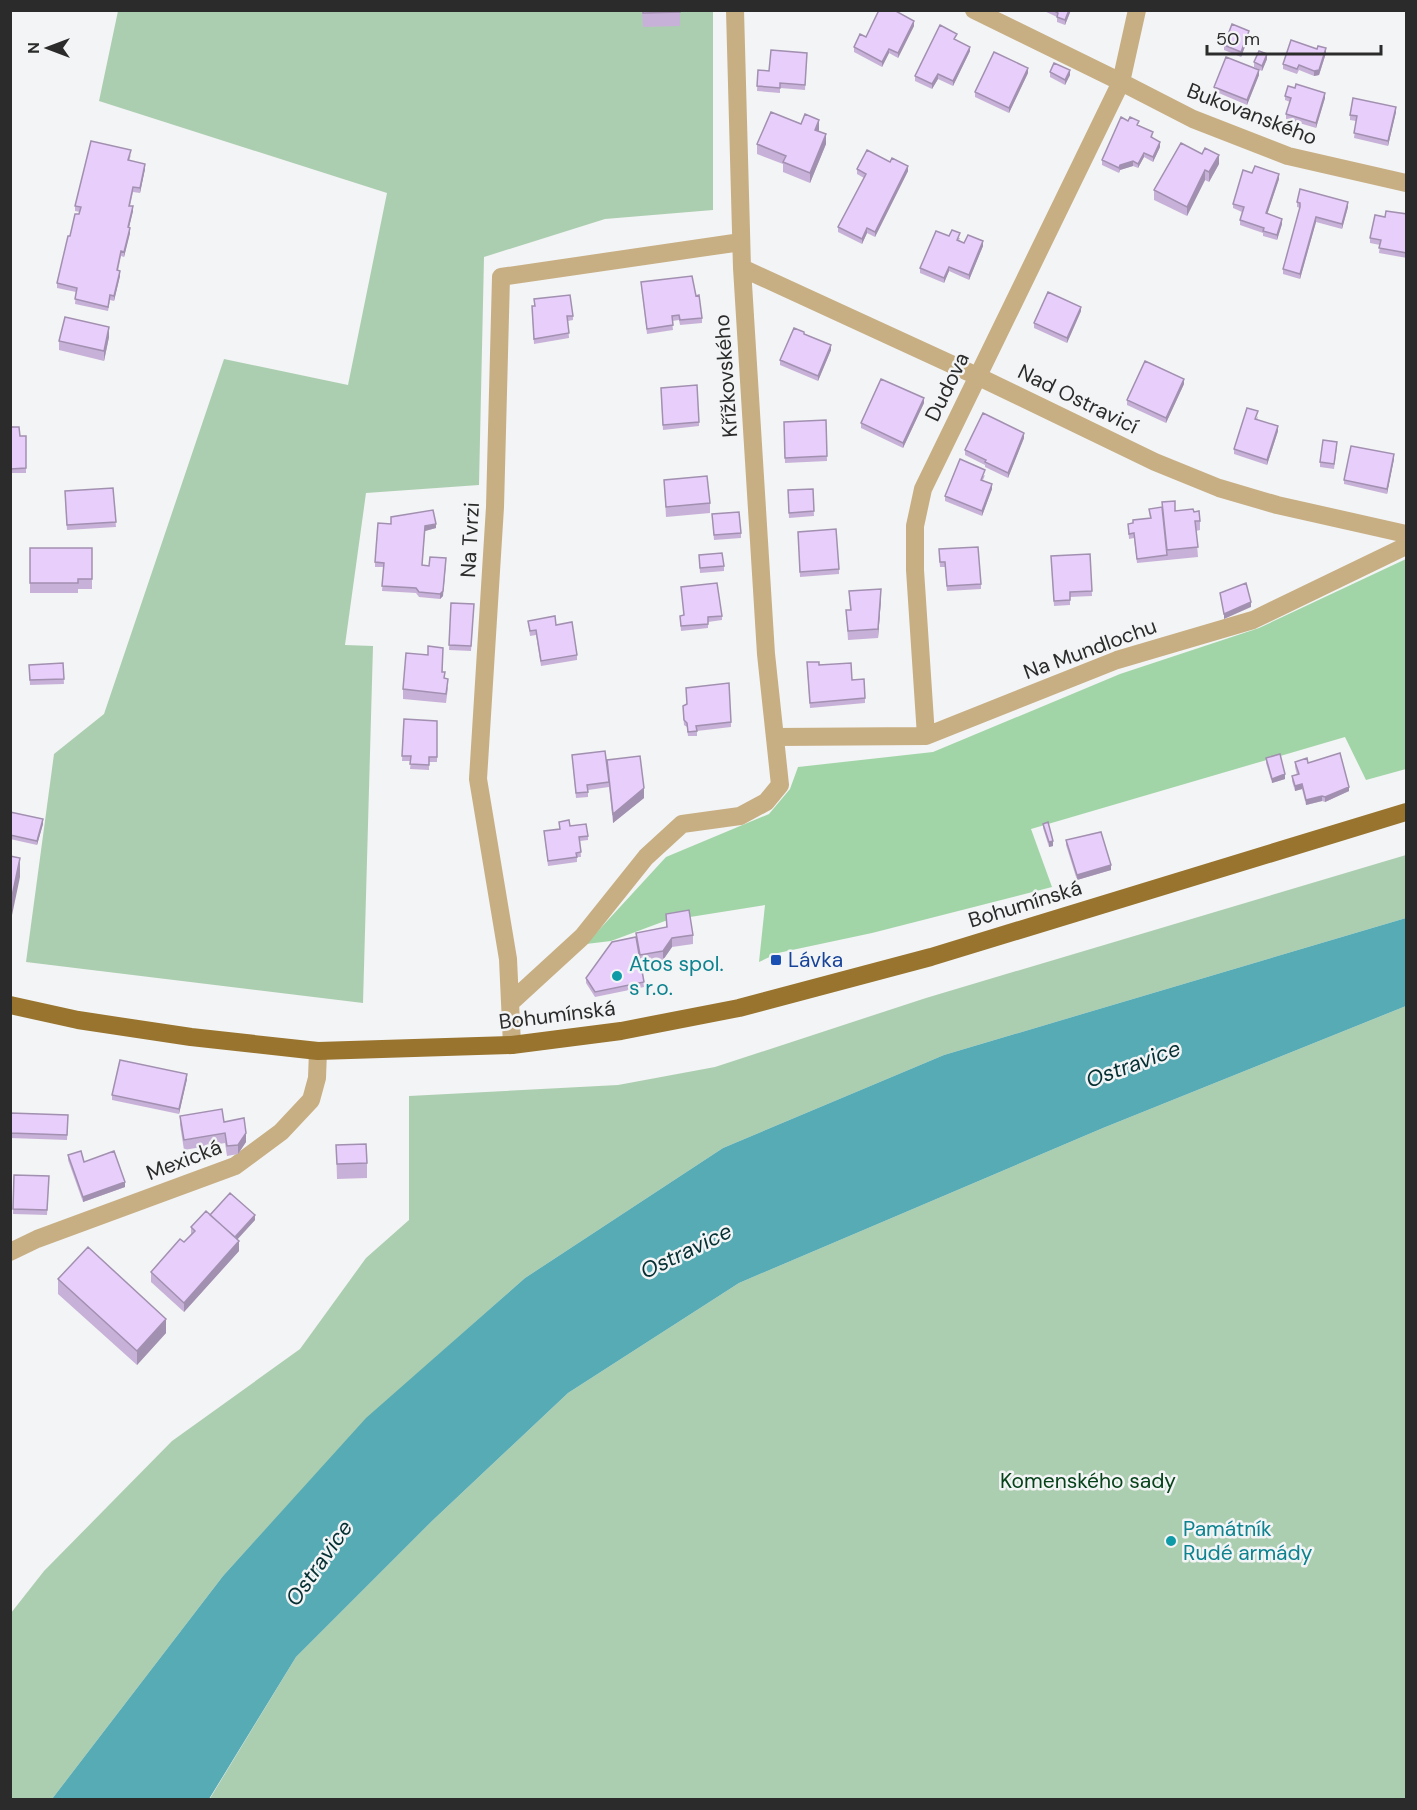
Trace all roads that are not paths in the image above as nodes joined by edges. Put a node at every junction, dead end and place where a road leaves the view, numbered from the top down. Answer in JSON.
{"nodes":[{"id":1,"x":735,"y":10,"type":"edge"},
{"id":2,"x":975,"y":10,"type":"edge"},
{"id":3,"x":1137,"y":10,"type":"edge"},
{"id":4,"x":1121,"y":82,"type":"junction"},
{"id":5,"x":1407,"y":183,"type":"edge"},
{"id":6,"x":741,"y":242,"type":"junction"},
{"id":7,"x":742,"y":268,"type":"junction"},
{"id":8,"x":977,"y":376,"type":"junction"},
{"id":9,"x":1407,"y":534,"type":"edge"},
{"id":10,"x":1407,"y":546,"type":"edge"},
{"id":11,"x":926,"y":736,"type":"junction"},
{"id":12,"x":776,"y":737,"type":"junction"},
{"id":13,"x":1407,"y":812,"type":"edge"},
{"id":14,"x":510,"y":1003,"type":"junction"},
{"id":15,"x":10,"y":1005,"type":"edge"},
{"id":16,"x":512,"y":1045,"type":"junction"},
{"id":17,"x":318,"y":1052,"type":"junction"},
{"id":18,"x":10,"y":1252,"type":"edge"}],
"edges":[{"from":1,"to":6,"type":"street","name":"Křížkovského"},
{"from":2,"to":4,"type":"street","name":"Bukovanského"},
{"from":3,"to":4,"type":"street"},
{"from":4,"to":5,"type":"street","name":"Bukovanského"},
{"from":4,"to":8,"type":"street","name":"Dudova"},
{"from":6,"to":7,"type":"street","name":"Křížkovského"},
{"from":6,"to":14,"type":"street","name":"Na Tvrzi"},
{"from":7,"to":8,"type":"street","name":"Nad Ostravicí"},
{"from":7,"to":12,"type":"street","name":"Křížkovského"},
{"from":8,"to":9,"type":"street","name":"Nad Ostravicí"},
{"from":8,"to":11,"type":"street","name":"Dudova"},
{"from":10,"to":11,"type":"street","name":"Na Mundlochu"},
{"from":11,"to":12,"type":"street","name":"Na Mundlochu"},
{"from":12,"to":14,"type":"street","name":"Křížkovského"},
{"from":13,"to":16,"type":"main road","name":"Bohumínská"},
{"from":14,"to":16,"type":"street","name":"Na Tvrzi"},
{"from":15,"to":17,"type":"main road","name":"Bohumínská"},
{"from":16,"to":17,"type":"main road","name":"Bohumínská"},
{"from":17,"to":18,"type":"street","name":"Mexická"}]}
